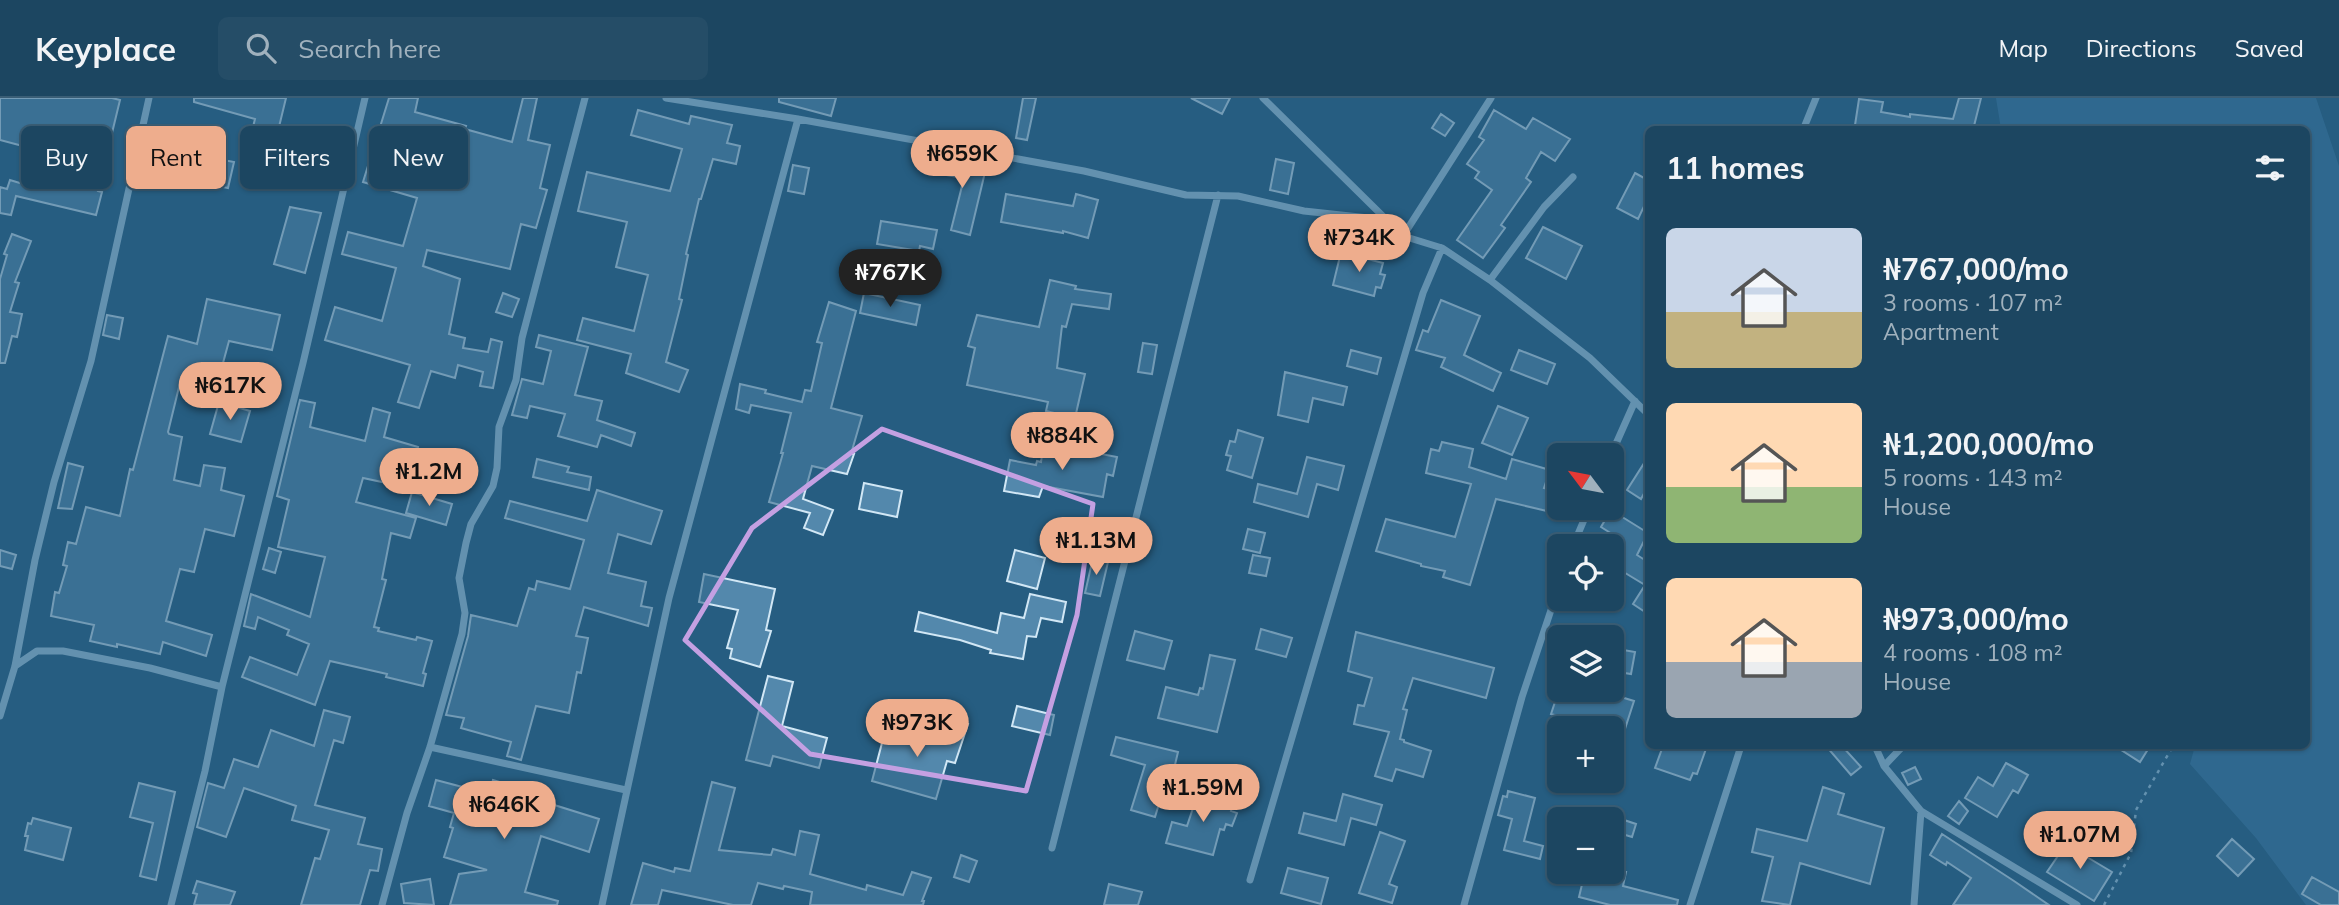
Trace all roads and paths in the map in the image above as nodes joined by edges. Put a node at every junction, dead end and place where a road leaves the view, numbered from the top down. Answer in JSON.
{"nodes":[{"id":1,"x":149,"y":98,"type":"edge"},
{"id":2,"x":365,"y":98,"type":"edge"},
{"id":3,"x":585,"y":98,"type":"edge"},
{"id":4,"x":666,"y":98,"type":"edge"},
{"id":5,"x":1263,"y":98,"type":"edge"},
{"id":6,"x":1491,"y":98,"type":"edge"},
{"id":7,"x":1816,"y":98,"type":"edge"},
{"id":8,"x":798,"y":119,"type":"junction"},
{"id":9,"x":1805,"y":126,"type":"edge"},
{"id":10,"x":1573,"y":177,"type":"dead end"},
{"id":11,"x":1218,"y":195,"type":"junction"},
{"id":12,"x":1387,"y":220,"type":"junction"},
{"id":13,"x":1403,"y":236,"type":"junction"},
{"id":14,"x":1442,"y":248,"type":"junction"},
{"id":15,"x":1490,"y":280,"type":"junction"},
{"id":16,"x":1635,"y":401,"type":"junction"},
{"id":17,"x":1645,"y":411,"type":"edge"},
{"id":18,"x":1616,"y":443,"type":"edge"},
{"id":19,"x":1551,"y":611,"type":"edge"},
{"id":20,"x":15,"y":666,"type":"junction"},
{"id":21,"x":222,"y":687,"type":"junction"},
{"id":22,"x":0,"y":716,"type":"edge"},
{"id":23,"x":430,"y":747,"type":"junction"},
{"id":24,"x":1740,"y":749,"type":"edge"},
{"id":25,"x":1876,"y":749,"type":"edge"},
{"id":26,"x":1900,"y":749,"type":"edge"},
{"id":27,"x":2171,"y":749,"type":"edge"},
{"id":28,"x":1884,"y":766,"type":"junction"},
{"id":29,"x":626,"y":790,"type":"junction"},
{"id":30,"x":1921,"y":811,"type":"junction"},
{"id":31,"x":1052,"y":848,"type":"dead end"},
{"id":32,"x":1250,"y":880,"type":"dead end"},
{"id":33,"x":171,"y":905,"type":"edge"},
{"id":34,"x":382,"y":905,"type":"edge"},
{"id":35,"x":603,"y":905,"type":"edge"},
{"id":36,"x":1464,"y":905,"type":"edge"},
{"id":37,"x":1690,"y":905,"type":"edge"},
{"id":38,"x":1914,"y":905,"type":"edge"},
{"id":39,"x":2077,"y":905,"type":"edge"},
{"id":40,"x":2104,"y":905,"type":"edge"}],
"edges":[{"from":1,"to":20,"type":"street"},
{"from":2,"to":21,"type":"street"},
{"from":3,"to":23,"type":"street"},
{"from":4,"to":8,"type":"street"},
{"from":5,"to":12,"type":"street"},
{"from":6,"to":13,"type":"street"},
{"from":7,"to":9,"type":"street"},
{"from":8,"to":11,"type":"street"},
{"from":8,"to":29,"type":"street"},
{"from":10,"to":15,"type":"street"},
{"from":11,"to":12,"type":"street"},
{"from":11,"to":31,"type":"street"},
{"from":12,"to":13,"type":"street"},
{"from":13,"to":14,"type":"street"},
{"from":14,"to":15,"type":"street"},
{"from":14,"to":32,"type":"street"},
{"from":15,"to":16,"type":"street"},
{"from":16,"to":17,"type":"street"},
{"from":16,"to":18,"type":"street"},
{"from":19,"to":36,"type":"street"},
{"from":20,"to":21,"type":"street"},
{"from":20,"to":22,"type":"street"},
{"from":21,"to":33,"type":"street"},
{"from":23,"to":29,"type":"street"},
{"from":23,"to":34,"type":"street"},
{"from":24,"to":37,"type":"street"},
{"from":25,"to":28,"type":"street"},
{"from":26,"to":28,"type":"street"},
{"from":27,"to":40,"type":"path"},
{"from":28,"to":30,"type":"street"},
{"from":29,"to":35,"type":"street"},
{"from":30,"to":38,"type":"street"},
{"from":30,"to":39,"type":"street"}]}
